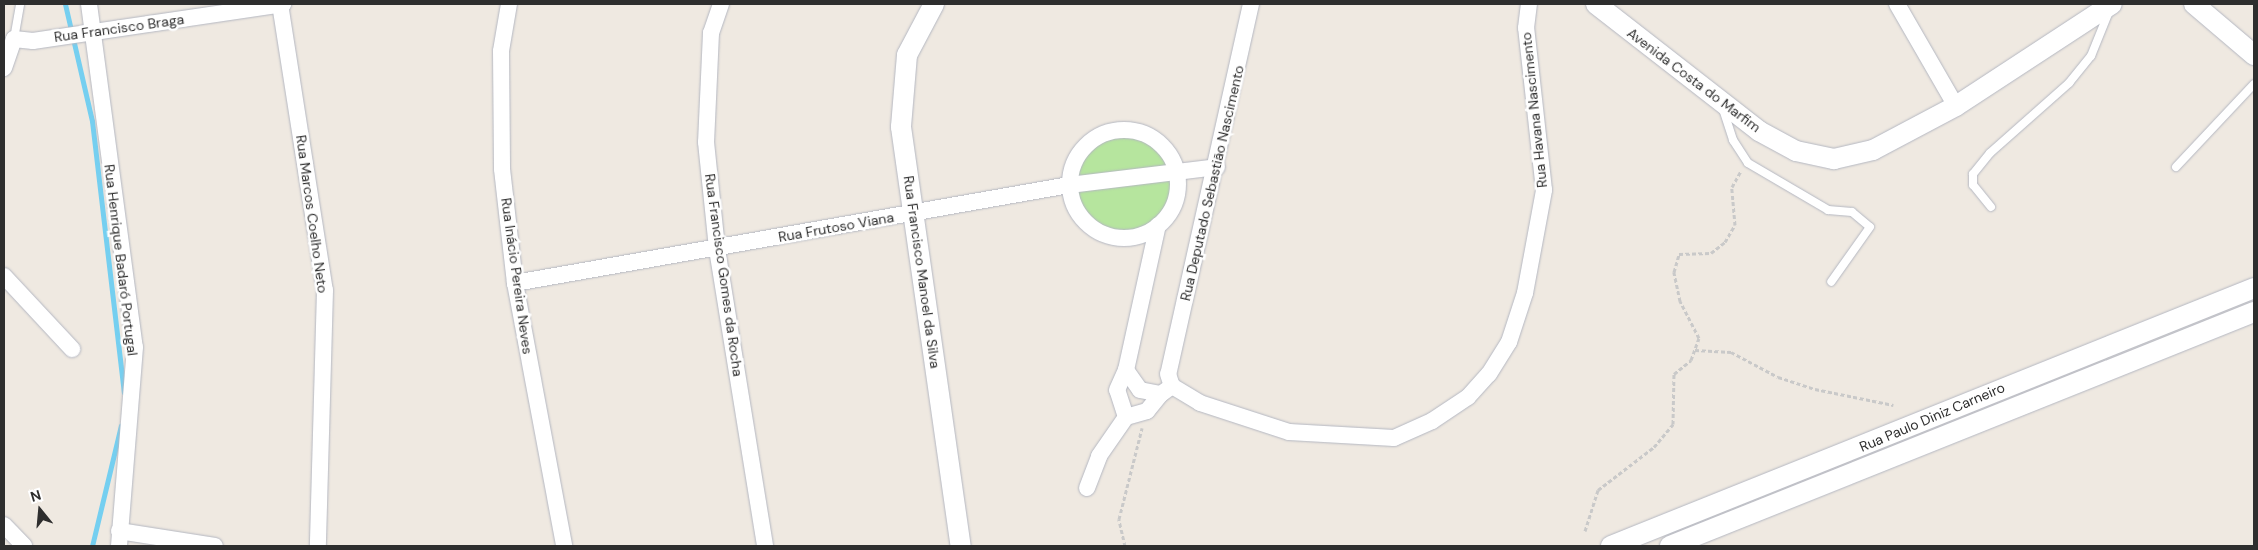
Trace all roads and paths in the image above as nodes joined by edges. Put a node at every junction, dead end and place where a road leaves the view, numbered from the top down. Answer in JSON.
{"nodes":[{"id":1,"x":20,"y":4,"type":"edge"},
{"id":2,"x":89,"y":4,"type":"edge"},
{"id":3,"x":281,"y":4,"type":"edge"},
{"id":4,"x":509,"y":4,"type":"edge"},
{"id":5,"x":721,"y":4,"type":"edge"},
{"id":6,"x":934,"y":4,"type":"edge"},
{"id":7,"x":1251,"y":4,"type":"edge"},
{"id":8,"x":1529,"y":4,"type":"edge"},
{"id":9,"x":1596,"y":4,"type":"edge"},
{"id":10,"x":1897,"y":4,"type":"edge"},
{"id":11,"x":2112,"y":4,"type":"edge"},
{"id":12,"x":2194,"y":4,"type":"edge"},
{"id":13,"x":93,"y":32,"type":"junction"},
{"id":14,"x":9,"y":33,"type":"edge"},
{"id":15,"x":2254,"y":55,"type":"edge"},
{"id":16,"x":4,"y":68,"type":"edge"},
{"id":17,"x":2254,"y":84,"type":"edge"},
{"id":18,"x":1721,"y":104,"type":"junction"},
{"id":19,"x":1956,"y":106,"type":"junction"},
{"id":20,"x":1748,"y":163,"type":"junction"},
{"id":21,"x":2176,"y":166,"type":"dead end"},
{"id":22,"x":1217,"y":167,"type":"junction"},
{"id":23,"x":1177,"y":169,"type":"junction"},
{"id":24,"x":1069,"y":186,"type":"junction"},
{"id":25,"x":1992,"y":207,"type":"dead end"},
{"id":26,"x":914,"y":212,"type":"junction"},
{"id":27,"x":1158,"y":225,"type":"junction"},
{"id":28,"x":717,"y":249,"type":"junction"},
{"id":29,"x":4,"y":276,"type":"edge"},
{"id":30,"x":1830,"y":282,"type":"dead end"},
{"id":31,"x":515,"y":283,"type":"junction"},
{"id":32,"x":2254,"y":288,"type":"edge"},
{"id":33,"x":2254,"y":312,"type":"edge"},
{"id":34,"x":72,"y":349,"type":"dead end"},
{"id":35,"x":1695,"y":350,"type":"junction"},
{"id":36,"x":1126,"y":370,"type":"junction"},
{"id":37,"x":1166,"y":390,"type":"junction"},
{"id":38,"x":1893,"y":406,"type":"dead end"},
{"id":39,"x":1147,"y":411,"type":"junction"},
{"id":40,"x":1126,"y":418,"type":"junction"},
{"id":41,"x":1815,"y":466,"type":"junction"},
{"id":42,"x":1821,"y":487,"type":"junction"},
{"id":43,"x":1087,"y":488,"type":"dead end"},
{"id":44,"x":4,"y":525,"type":"edge"},
{"id":45,"x":1585,"y":530,"type":"dead end"},
{"id":46,"x":119,"y":539,"type":"edge"},
{"id":47,"x":19,"y":544,"type":"edge"},
{"id":48,"x":215,"y":546,"type":"edge"},
{"id":49,"x":318,"y":546,"type":"edge"},
{"id":50,"x":564,"y":546,"type":"edge"},
{"id":51,"x":765,"y":546,"type":"edge"},
{"id":52,"x":961,"y":546,"type":"edge"},
{"id":53,"x":1125,"y":546,"type":"edge"},
{"id":54,"x":1611,"y":546,"type":"edge"},
{"id":55,"x":1670,"y":546,"type":"edge"}],
"edges":[{"from":1,"to":14,"type":"lane"},
{"from":2,"to":13,"type":"street","name":"Rua Henrique Badaró Portugal"},
{"from":3,"to":13,"type":"street","name":"Rua Francisco Braga"},
{"from":3,"to":49,"type":"street","name":"Rua Marcos Coelho Neto"},
{"from":4,"to":31,"type":"street","name":"Rua Inácio Pereira Neves"},
{"from":5,"to":28,"type":"street","name":"Rua Francisco Gomes da Rocha"},
{"from":6,"to":26,"type":"street","name":"Rua Francisco Manoel da Silva"},
{"from":7,"to":22,"type":"street","name":"Rua Deputado Sebastião Nascimento"},
{"from":8,"to":37,"type":"street","name":"Rua Havana Nascimento"},
{"from":9,"to":18,"type":"street","name":"Avenida Costa do Marfim"},
{"from":10,"to":19,"type":"street"},
{"from":11,"to":19,"type":"street","name":"Avenida Costa do Marfim"},
{"from":11,"to":25,"type":"lane"},
{"from":12,"to":15,"type":"street"},
{"from":13,"to":14,"type":"street","name":"Rua Francisco Braga"},
{"from":13,"to":46,"type":"street","name":"Rua Henrique Badaró Portugal"},
{"from":14,"to":16,"type":"street"},
{"from":17,"to":21,"type":"lane"},
{"from":18,"to":19,"type":"street","name":"Avenida Costa do Marfim"},
{"from":18,"to":20,"type":"lane"},
{"from":20,"to":30,"type":"lane"},
{"from":20,"to":35,"type":"path"},
{"from":22,"to":23,"type":"street","name":"Rua Frutoso Viana"},
{"from":22,"to":37,"type":"street","name":"Rua Deputado Sebastião Nascimento"},
{"from":23,"to":24,"type":"street","name":"Rua Frutoso Viana"},
{"from":23,"to":24,"type":"street"},
{"from":23,"to":27,"type":"street"},
{"from":24,"to":26,"type":"street","name":"Rua Frutoso Viana"},
{"from":24,"to":27,"type":"street"},
{"from":26,"to":28,"type":"street","name":"Rua Frutoso Viana"},
{"from":26,"to":52,"type":"street","name":"Rua Francisco Manoel da Silva"},
{"from":27,"to":36,"type":"street"},
{"from":28,"to":31,"type":"street","name":"Rua Frutoso Viana"},
{"from":28,"to":51,"type":"street","name":"Rua Francisco Gomes da Rocha"},
{"from":29,"to":34,"type":"street"},
{"from":31,"to":50,"type":"street","name":"Rua Inácio Pereira Neves"},
{"from":32,"to":41,"type":"street","name":"Rua Paulo Diniz Carneiro"},
{"from":33,"to":42,"type":"street","name":"Rua Paulo Diniz Carneiro"},
{"from":35,"to":38,"type":"path"},
{"from":35,"to":45,"type":"path"},
{"from":36,"to":37,"type":"street"},
{"from":36,"to":40,"type":"street"},
{"from":37,"to":39,"type":"street"},
{"from":39,"to":40,"type":"street"},
{"from":39,"to":53,"type":"path"},
{"from":40,"to":43,"type":"street"},
{"from":41,"to":42,"type":"street"},
{"from":41,"to":54,"type":"street","name":"Rua Paulo Diniz Carneiro"},
{"from":42,"to":55,"type":"street","name":"Rua Paulo Diniz Carneiro"},
{"from":44,"to":47,"type":"street"},
{"from":46,"to":48,"type":"street"}]}
